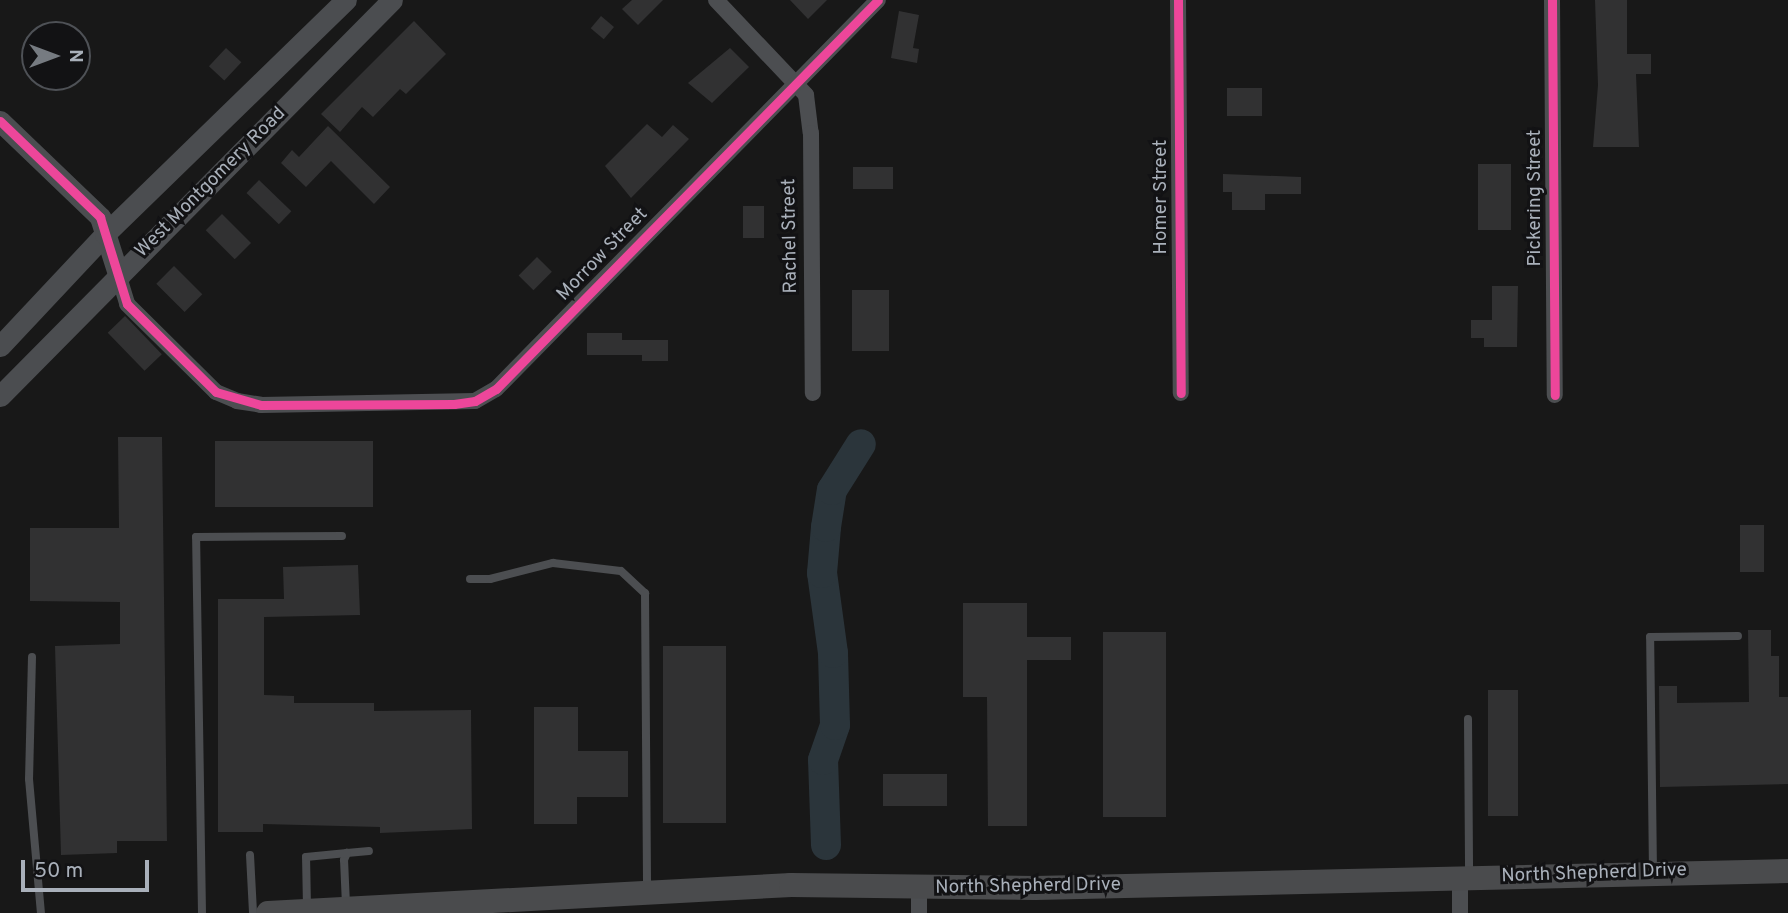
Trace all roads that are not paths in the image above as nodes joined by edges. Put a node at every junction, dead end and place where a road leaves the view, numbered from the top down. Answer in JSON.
{"nodes":[{"id":1,"x":346,"y":0,"type":"edge"},
{"id":2,"x":392,"y":0,"type":"edge"},
{"id":3,"x":716,"y":0,"type":"edge"},
{"id":4,"x":878,"y":0,"type":"edge"},
{"id":5,"x":1178,"y":0,"type":"edge"},
{"id":6,"x":1552,"y":0,"type":"edge"},
{"id":7,"x":325,"y":21,"type":"junction"},
{"id":8,"x":349,"y":45,"type":"junction"},
{"id":9,"x":797,"y":81,"type":"junction"},
{"id":10,"x":0,"y":121,"type":"edge"},
{"id":11,"x":105,"y":234,"type":"junction"},
{"id":12,"x":119,"y":277,"type":"junction"},
{"id":13,"x":0,"y":346,"type":"edge"},
{"id":14,"x":813,"y":393,"type":"dead end"},
{"id":15,"x":1181,"y":393,"type":"dead end"},
{"id":16,"x":1555,"y":395,"type":"dead end"},
{"id":17,"x":0,"y":396,"type":"edge"},
{"id":18,"x":342,"y":536,"type":"dead end"},
{"id":19,"x":470,"y":579,"type":"dead end"},
{"id":20,"x":1738,"y":636,"type":"dead end"},
{"id":21,"x":32,"y":657,"type":"dead end"},
{"id":22,"x":1468,"y":719,"type":"dead end"},
{"id":23,"x":369,"y":851,"type":"dead end"},
{"id":24,"x":347,"y":853,"type":"junction"},
{"id":25,"x":250,"y":855,"type":"dead end"},
{"id":26,"x":1788,"y":871,"type":"edge"},
{"id":27,"x":1653,"y":872,"type":"junction"},
{"id":28,"x":1464,"y":879,"type":"junction"},
{"id":29,"x":919,"y":888,"type":"junction"},
{"id":30,"x":647,"y":892,"type":"junction"},
{"id":31,"x":346,"y":908,"type":"junction"},
{"id":32,"x":307,"y":910,"type":"junction"},
{"id":33,"x":41,"y":913,"type":"edge"},
{"id":34,"x":202,"y":913,"type":"edge"},
{"id":35,"x":253,"y":913,"type":"edge"},
{"id":36,"x":268,"y":913,"type":"edge"},
{"id":37,"x":919,"y":913,"type":"edge"},
{"id":38,"x":1460,"y":913,"type":"edge"}],
"edges":[{"from":1,"to":7,"type":"main road","name":"West Montgomery Road"},
{"from":2,"to":8,"type":"main road","name":"West Montgomery Road"},
{"from":3,"to":9,"type":"street"},
{"from":4,"to":9,"type":"street","name":"Morrow Street"},
{"from":5,"to":15,"type":"street","name":"Homer Street"},
{"from":6,"to":16,"type":"street","name":"Pickering Street"},
{"from":7,"to":8,"type":"main road"},
{"from":7,"to":11,"type":"main road","name":"West Montgomery Road"},
{"from":8,"to":12,"type":"main road","name":"West Montgomery Road"},
{"from":9,"to":12,"type":"street","name":"Morrow Street"},
{"from":9,"to":14,"type":"street","name":"Rachel Street"},
{"from":10,"to":11,"type":"main road"},
{"from":11,"to":12,"type":"main road"},
{"from":11,"to":13,"type":"main road","name":"West Montgomery Road"},
{"from":12,"to":17,"type":"main road","name":"West Montgomery Road"},
{"from":18,"to":34,"type":"lane"},
{"from":19,"to":30,"type":"lane"},
{"from":20,"to":27,"type":"lane"},
{"from":21,"to":33,"type":"lane"},
{"from":22,"to":28,"type":"lane"},
{"from":23,"to":24,"type":"lane"},
{"from":24,"to":31,"type":"lane"},
{"from":24,"to":32,"type":"lane"},
{"from":25,"to":35,"type":"lane"},
{"from":26,"to":27,"type":"main road","name":"North Shepherd Drive"},
{"from":27,"to":28,"type":"main road","name":"North Shepherd Drive"},
{"from":28,"to":29,"type":"main road","name":"North Shepherd Drive"},
{"from":28,"to":38,"type":"street"},
{"from":29,"to":30,"type":"main road","name":"North Shepherd Drive"},
{"from":29,"to":37,"type":"street"},
{"from":30,"to":31,"type":"main road","name":"North Shepherd Drive"},
{"from":31,"to":32,"type":"main road","name":"North Shepherd Drive"},
{"from":32,"to":36,"type":"main road","name":"North Shepherd Drive"}]}
